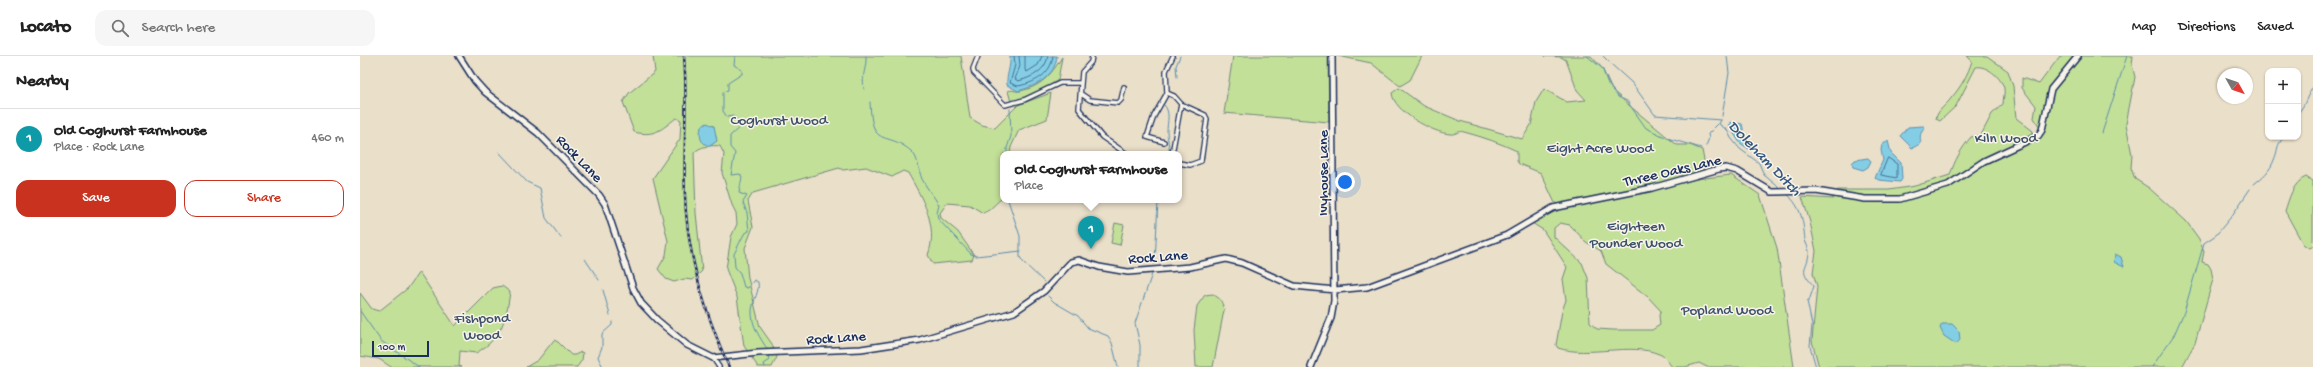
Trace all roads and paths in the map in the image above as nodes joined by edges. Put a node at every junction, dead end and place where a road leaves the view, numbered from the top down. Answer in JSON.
{"nodes":[{"id":1,"x":459,"y":56,"type":"edge"},
{"id":2,"x":978,"y":56,"type":"edge"},
{"id":3,"x":1092,"y":56,"type":"edge"},
{"id":4,"x":1173,"y":56,"type":"edge"},
{"id":5,"x":1332,"y":56,"type":"edge"},
{"id":6,"x":2078,"y":56,"type":"edge"},
{"id":7,"x":1081,"y":83,"type":"junction"},
{"id":8,"x":1124,"y":87,"type":"dead end"},
{"id":9,"x":1167,"y":93,"type":"junction"},
{"id":10,"x":1081,"y":94,"type":"junction"},
{"id":11,"x":1181,"y":104,"type":"junction"},
{"id":12,"x":1164,"y":142,"type":"dead end"},
{"id":13,"x":1123,"y":151,"type":"edge"},
{"id":14,"x":1173,"y":151,"type":"edge"},
{"id":15,"x":1182,"y":164,"type":"edge"},
{"id":16,"x":1335,"y":290,"type":"junction"},
{"id":17,"x":713,"y":358,"type":"junction"},
{"id":18,"x":719,"y":367,"type":"edge"},
{"id":19,"x":1311,"y":367,"type":"edge"}],
"edges":[{"from":1,"to":17,"type":"street","name":"Rock Lane"},
{"from":2,"to":7,"type":"street"},
{"from":3,"to":7,"type":"street"},
{"from":4,"to":9,"type":"street"},
{"from":5,"to":16,"type":"street","name":"Ivyhouse Lane"},
{"from":6,"to":16,"type":"street","name":"Three Oaks Lane"},
{"from":7,"to":10,"type":"street"},
{"from":8,"to":10,"type":"street"},
{"from":9,"to":11,"type":"street"},
{"from":9,"to":12,"type":"street"},
{"from":10,"to":13,"type":"street"},
{"from":11,"to":14,"type":"street"},
{"from":11,"to":15,"type":"street"},
{"from":16,"to":17,"type":"street","name":"Rock Lane"},
{"from":16,"to":19,"type":"street","name":"Ivyhouse Lane"},
{"from":17,"to":18,"type":"street"}]}
